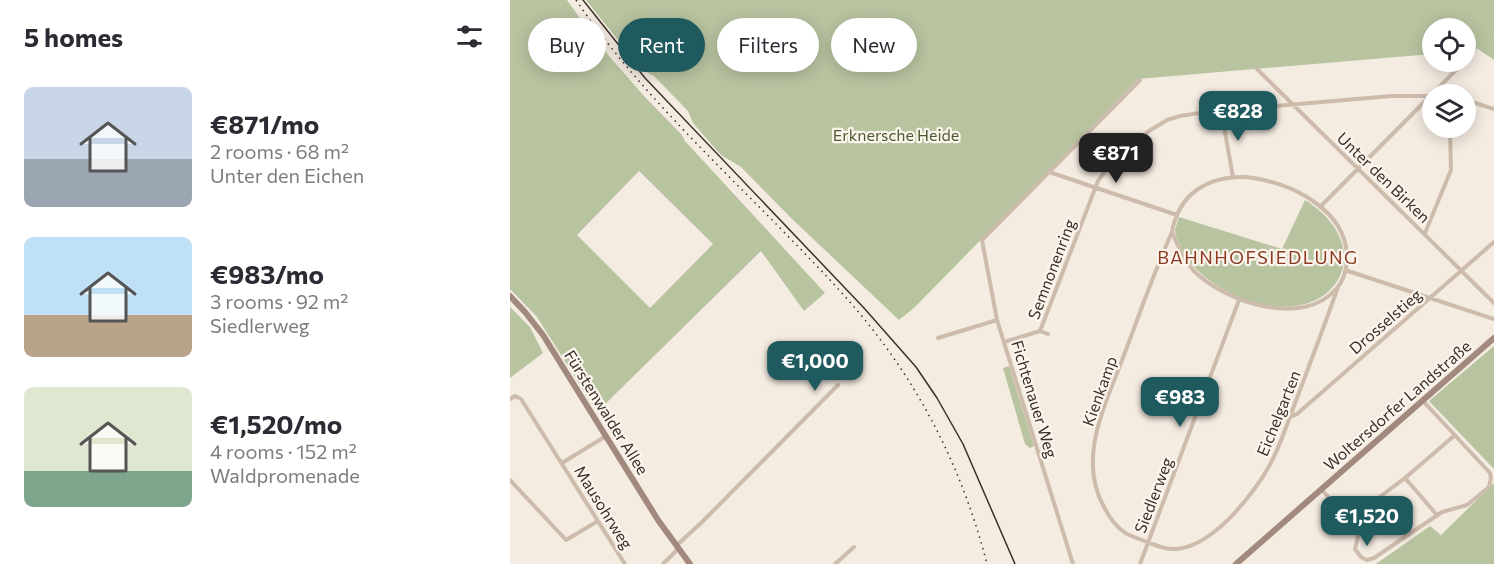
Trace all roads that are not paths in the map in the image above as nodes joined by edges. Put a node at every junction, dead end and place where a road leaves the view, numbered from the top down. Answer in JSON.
{"nodes":[{"id":1,"x":1257,"y":69,"type":"dead end"},
{"id":2,"x":1454,"y":72,"type":"edge"},
{"id":3,"x":1140,"y":80,"type":"dead end"},
{"id":4,"x":1443,"y":84,"type":"edge"},
{"id":5,"x":1422,"y":95,"type":"edge"},
{"id":6,"x":1476,"y":103,"type":"edge"},
{"id":7,"x":1293,"y":104,"type":"junction"},
{"id":8,"x":1422,"y":105,"type":"edge"},
{"id":9,"x":1494,"y":109,"type":"edge"},
{"id":10,"x":1221,"y":110,"type":"junction"},
{"id":11,"x":1450,"y":138,"type":"edge"},
{"id":12,"x":1358,"y":169,"type":"junction"},
{"id":13,"x":1049,"y":172,"type":"junction"},
{"id":14,"x":1233,"y":177,"type":"junction"},
{"id":15,"x":1095,"y":188,"type":"junction"},
{"id":16,"x":1320,"y":207,"type":"junction"},
{"id":17,"x":1177,"y":215,"type":"junction"},
{"id":18,"x":1172,"y":232,"type":"junction"},
{"id":19,"x":1425,"y":234,"type":"junction"},
{"id":20,"x":1494,"y":242,"type":"edge"},
{"id":21,"x":1345,"y":270,"type":"junction"},
{"id":22,"x":1461,"y":270,"type":"junction"},
{"id":23,"x":1338,"y":287,"type":"junction"},
{"id":24,"x":510,"y":296,"type":"edge"},
{"id":25,"x":1430,"y":298,"type":"junction"},
{"id":26,"x":1239,"y":300,"type":"junction"},
{"id":27,"x":1494,"y":303,"type":"edge"},
{"id":28,"x":1494,"y":319,"type":"edge"},
{"id":29,"x":997,"y":320,"type":"junction"},
{"id":30,"x":1040,"y":331,"type":"junction"},
{"id":31,"x":1048,"y":334,"type":"dead end"},
{"id":32,"x":938,"y":338,"type":"dead end"},
{"id":33,"x":1494,"y":338,"type":"edge"},
{"id":34,"x":1004,"y":342,"type":"junction"},
{"id":35,"x":838,"y":385,"type":"dead end"},
{"id":36,"x":510,"y":399,"type":"edge"},
{"id":37,"x":1423,"y":400,"type":"junction"},
{"id":38,"x":1290,"y":417,"type":"junction"},
{"id":39,"x":1455,"y":435,"type":"junction"},
{"id":40,"x":606,"y":436,"type":"junction"},
{"id":41,"x":562,"y":463,"type":"junction"},
{"id":42,"x":1405,"y":478,"type":"junction"},
{"id":43,"x":510,"y":480,"type":"edge"},
{"id":44,"x":1322,"y":490,"type":"junction"},
{"id":45,"x":1437,"y":515,"type":"junction"},
{"id":46,"x":598,"y":521,"type":"junction"},
{"id":47,"x":1352,"y":523,"type":"junction"},
{"id":48,"x":1148,"y":542,"type":"junction"},
{"id":49,"x":677,"y":547,"type":"junction"},
{"id":50,"x":854,"y":547,"type":"dead end"},
{"id":51,"x":1364,"y":560,"type":"junction"},
{"id":52,"x":625,"y":564,"type":"edge"},
{"id":53,"x":663,"y":564,"type":"edge"},
{"id":54,"x":690,"y":564,"type":"edge"},
{"id":55,"x":835,"y":564,"type":"edge"},
{"id":56,"x":1073,"y":564,"type":"edge"},
{"id":57,"x":1140,"y":564,"type":"edge"},
{"id":58,"x":1236,"y":564,"type":"edge"},
{"id":59,"x":1360,"y":564,"type":"edge"}],
"edges":[{"from":1,"to":7,"type":"street","name":"Unter den Birken"},
{"from":2,"to":4,"type":"street"},
{"from":3,"to":13,"type":"street"},
{"from":5,"to":7,"type":"street","name":"Semnonenring"},
{"from":6,"to":9,"type":"street"},
{"from":7,"to":10,"type":"street","name":"Semnonenring"},
{"from":7,"to":12,"type":"street","name":"Unter den Birken"},
{"from":8,"to":12,"type":"street"},
{"from":10,"to":14,"type":"street"},
{"from":10,"to":15,"type":"street","name":"Semnonenring"},
{"from":11,"to":19,"type":"street"},
{"from":12,"to":16,"type":"street"},
{"from":12,"to":19,"type":"street","name":"Unter den Birken"},
{"from":13,"to":15,"type":"street"},
{"from":13,"to":29,"type":"street","name":"Fichtenauer Weg"},
{"from":14,"to":16,"type":"street"},
{"from":14,"to":17,"type":"street"},
{"from":15,"to":17,"type":"street"},
{"from":15,"to":30,"type":"street","name":"Semnonenring"},
{"from":16,"to":21,"type":"street"},
{"from":17,"to":18,"type":"street"},
{"from":18,"to":26,"type":"street"},
{"from":18,"to":48,"type":"street","name":"Kienkamp"},
{"from":19,"to":22,"type":"street","name":"Unter den Birken"},
{"from":20,"to":22,"type":"street","name":"Drosselstieg"},
{"from":21,"to":23,"type":"street"},
{"from":21,"to":25,"type":"street"},
{"from":22,"to":25,"type":"street","name":"Drosselstieg"},
{"from":22,"to":27,"type":"street","name":"Unter den Birken"},
{"from":23,"to":26,"type":"street"},
{"from":23,"to":38,"type":"street","name":"Eichelgarten"},
{"from":24,"to":40,"type":"main road","name":"Fürstenwalder Allee"},
{"from":25,"to":28,"type":"street"},
{"from":25,"to":38,"type":"street","name":"Drosselstieg"},
{"from":26,"to":48,"type":"street","name":"Siedlerweg"},
{"from":29,"to":32,"type":"street"},
{"from":29,"to":34,"type":"street","name":"Fichtenauer Weg"},
{"from":30,"to":31,"type":"street"},
{"from":30,"to":34,"type":"street","name":"Semnonenring"},
{"from":33,"to":37,"type":"main road","name":"Woltersdorfer Landstraße"},
{"from":34,"to":56,"type":"street","name":"Fichtenauer Weg"},
{"from":35,"to":49,"type":"street"},
{"from":36,"to":41,"type":"street","name":"Mausohrweg"},
{"from":37,"to":39,"type":"street"},
{"from":37,"to":44,"type":"main road","name":"Woltersdorfer Landstraße"},
{"from":38,"to":48,"type":"street","name":"Eichelgarten"},
{"from":39,"to":42,"type":"street"},
{"from":39,"to":45,"type":"street"},
{"from":40,"to":41,"type":"street","name":"Mausohrweg"},
{"from":40,"to":49,"type":"main road","name":"Fürstenwalder Allee"},
{"from":41,"to":46,"type":"street","name":"Mausohrweg"},
{"from":42,"to":45,"type":"street"},
{"from":42,"to":47,"type":"street"},
{"from":43,"to":46,"type":"street"},
{"from":44,"to":47,"type":"street"},
{"from":44,"to":58,"type":"main road","name":"Woltersdorfer Landstraße"},
{"from":45,"to":51,"type":"street"},
{"from":46,"to":52,"type":"street","name":"Mausohrweg"},
{"from":47,"to":51,"type":"street"},
{"from":48,"to":57,"type":"street","name":"Siedlerweg"},
{"from":49,"to":53,"type":"street"},
{"from":49,"to":54,"type":"main road","name":"Fürstenwalder Allee"},
{"from":50,"to":55,"type":"street"},
{"from":51,"to":59,"type":"street"}]}
